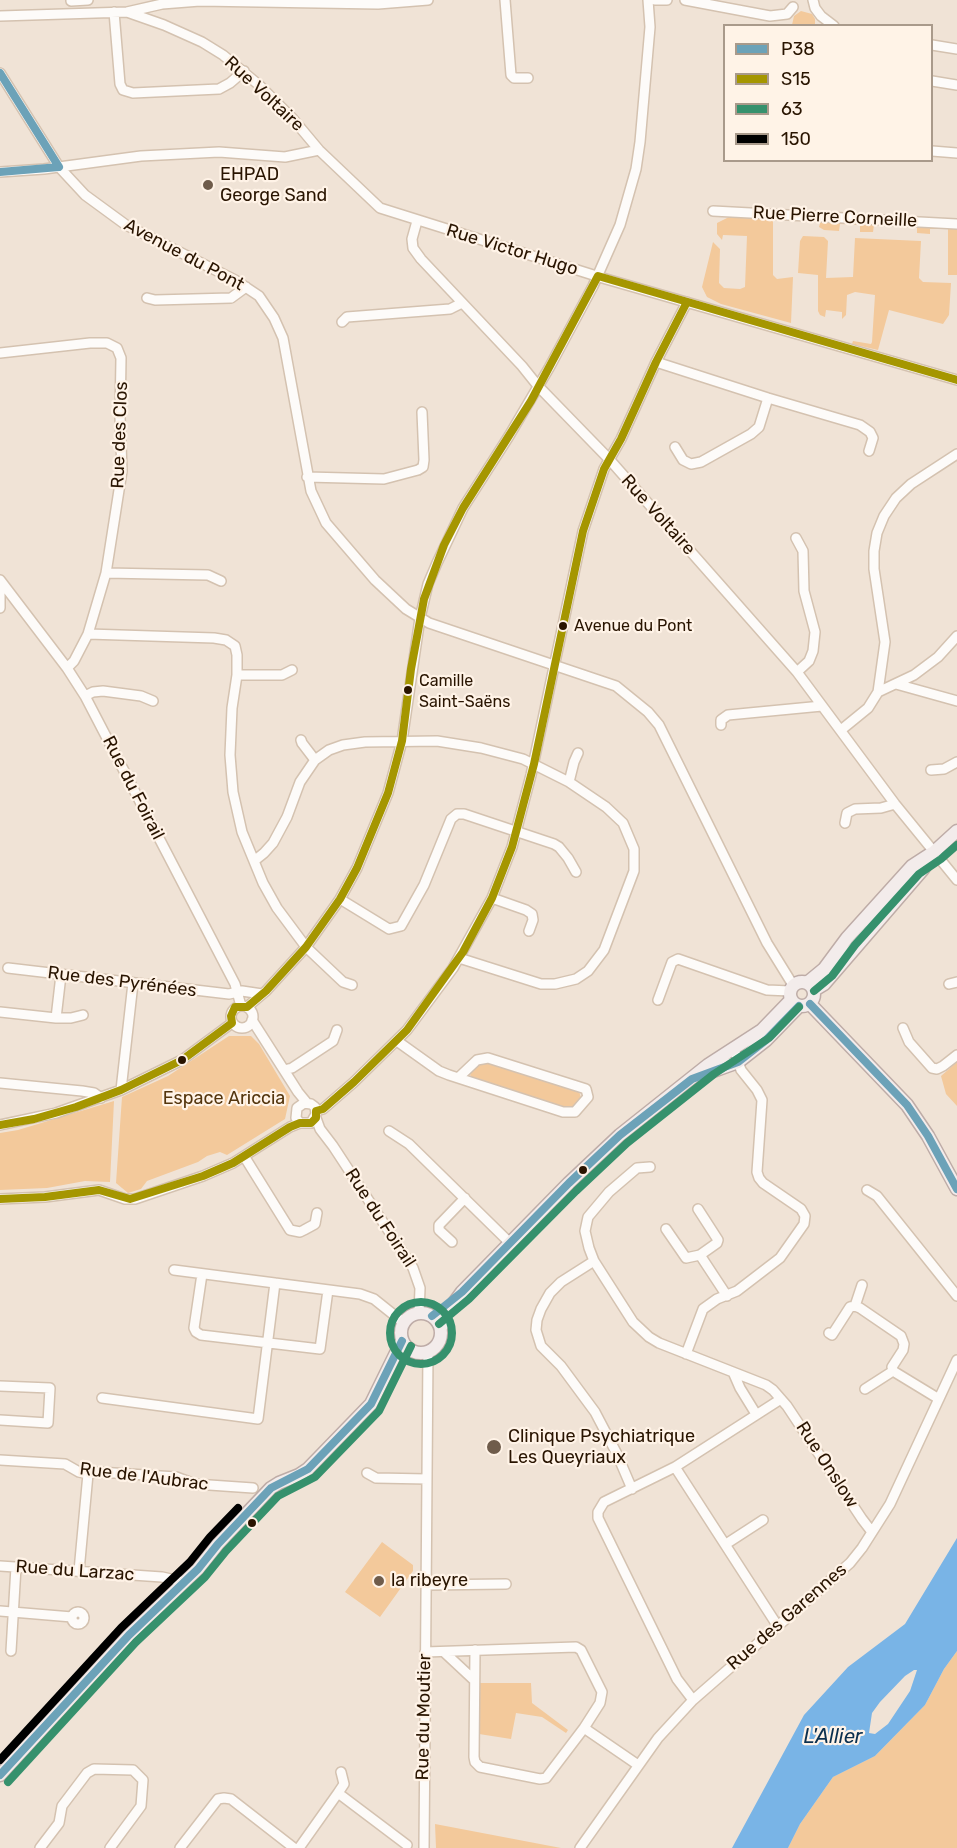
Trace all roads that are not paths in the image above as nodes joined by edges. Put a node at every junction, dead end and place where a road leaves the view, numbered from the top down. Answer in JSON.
{"nodes":[{"id":1,"x":71,"y":0,"type":"edge"},
{"id":2,"x":88,"y":0,"type":"edge"},
{"id":3,"x":428,"y":0,"type":"edge"},
{"id":4,"x":505,"y":0,"type":"edge"},
{"id":5,"x":648,"y":0,"type":"edge"},
{"id":6,"x":655,"y":0,"type":"edge"},
{"id":7,"x":667,"y":0,"type":"edge"},
{"id":8,"x":685,"y":0,"type":"edge"},
{"id":9,"x":247,"y":1,"type":"edge"},
{"id":10,"x":696,"y":1,"type":"edge"},
{"id":11,"x":817,"y":8,"type":"edge"},
{"id":12,"x":790,"y":10,"type":"dead end"},
{"id":13,"x":114,"y":12,"type":"junction"},
{"id":14,"x":127,"y":12,"type":"junction"},
{"id":15,"x":68,"y":14,"type":"junction"},
{"id":16,"x":0,"y":16,"type":"edge"},
{"id":17,"x":832,"y":24,"type":"edge"},
{"id":18,"x":933,"y":45,"type":"edge"},
{"id":19,"x":957,"y":49,"type":"edge"},
{"id":20,"x":244,"y":71,"type":"junction"},
{"id":21,"x":0,"y":73,"type":"edge"},
{"id":22,"x":528,"y":78,"type":"dead end"},
{"id":23,"x":933,"y":81,"type":"edge"},
{"id":24,"x":957,"y":85,"type":"edge"},
{"id":25,"x":320,"y":150,"type":"junction"},
{"id":26,"x":933,"y":151,"type":"edge"},
{"id":27,"x":957,"y":153,"type":"edge"},
{"id":28,"x":59,"y":167,"type":"junction"},
{"id":29,"x":0,"y":172,"type":"edge"},
{"id":30,"x":380,"y":208,"type":"joint"},
{"id":31,"x":713,"y":211,"type":"dead end"},
{"id":32,"x":417,"y":221,"type":"junction"},
{"id":33,"x":957,"y":224,"type":"edge"},
{"id":34,"x":598,"y":276,"type":"junction"},
{"id":35,"x":246,"y":287,"type":"junction"},
{"id":36,"x":147,"y":298,"type":"dead end"},
{"id":37,"x":687,"y":302,"type":"junction"},
{"id":38,"x":462,"y":303,"type":"junction"},
{"id":39,"x":342,"y":322,"type":"dead end"},
{"id":40,"x":0,"y":353,"type":"edge"},
{"id":41,"x":656,"y":362,"type":"junction"},
{"id":42,"x":957,"y":381,"type":"edge"},
{"id":43,"x":538,"y":386,"type":"junction"},
{"id":44,"x":768,"y":398,"type":"junction"},
{"id":45,"x":422,"y":412,"type":"dead end"},
{"id":46,"x":675,"y":447,"type":"dead end"},
{"id":47,"x":869,"y":451,"type":"dead end"},
{"id":48,"x":957,"y":454,"type":"edge"},
{"id":49,"x":609,"y":459,"type":"junction"},
{"id":50,"x":307,"y":477,"type":"junction"},
{"id":51,"x":624,"y":477,"type":"junction"},
{"id":52,"x":600,"y":482,"type":"junction"},
{"id":53,"x":796,"y":538,"type":"dead end"},
{"id":54,"x":106,"y":573,"type":"junction"},
{"id":55,"x":0,"y":580,"type":"edge"},
{"id":56,"x":221,"y":581,"type":"dead end"},
{"id":57,"x":0,"y":591,"type":"edge"},
{"id":58,"x":13,"y":596,"type":"junction"},
{"id":59,"x":0,"y":608,"type":"edge"},
{"id":60,"x":420,"y":618,"type":"junction"},
{"id":61,"x":88,"y":634,"type":"junction"},
{"id":62,"x":957,"y":636,"type":"edge"},
{"id":63,"x":554,"y":665,"type":"junction"},
{"id":64,"x":67,"y":668,"type":"junction"},
{"id":65,"x":292,"y":670,"type":"dead end"},
{"id":66,"x":797,"y":672,"type":"junction"},
{"id":67,"x":237,"y":675,"type":"junction"},
{"id":68,"x":896,"y":684,"type":"junction"},
{"id":69,"x":878,"y":692,"type":"junction"},
{"id":70,"x":85,"y":696,"type":"junction"},
{"id":71,"x":153,"y":701,"type":"dead end"},
{"id":72,"x":957,"y":701,"type":"edge"},
{"id":73,"x":822,"y":706,"type":"junction"},
{"id":74,"x":721,"y":725,"type":"dead end"},
{"id":75,"x":841,"y":730,"type":"junction"},
{"id":76,"x":301,"y":740,"type":"dead end"},
{"id":77,"x":402,"y":741,"type":"junction"},
{"id":78,"x":578,"y":753,"type":"dead end"},
{"id":79,"x":315,"y":760,"type":"junction"},
{"id":80,"x":957,"y":762,"type":"edge"},
{"id":81,"x":534,"y":765,"type":"junction"},
{"id":82,"x":932,"y":770,"type":"dead end"},
{"id":83,"x":569,"y":782,"type":"junction"},
{"id":84,"x":895,"y":804,"type":"junction"},
{"id":85,"x":845,"y":823,"type":"dead end"},
{"id":86,"x":517,"y":831,"type":"junction"},
{"id":87,"x":957,"y":831,"type":"edge"},
{"id":88,"x":935,"y":851,"type":"junction"},
{"id":89,"x":254,"y":861,"type":"junction"},
{"id":90,"x":576,"y":872,"type":"dead end"},
{"id":91,"x":957,"y":880,"type":"edge"},
{"id":92,"x":492,"y":898,"type":"junction"},
{"id":93,"x":339,"y":899,"type":"junction"},
{"id":94,"x":529,"y":931,"type":"dead end"},
{"id":95,"x":306,"y":947,"type":"junction"},
{"id":96,"x":459,"y":958,"type":"junction"},
{"id":97,"x":8,"y":968,"type":"dead end"},
{"id":98,"x":61,"y":975,"type":"junction"},
{"id":99,"x":133,"y":983,"type":"junction"},
{"id":100,"x":352,"y":985,"type":"dead end"},
{"id":101,"x":810,"y":986,"type":"junction"},
{"id":102,"x":236,"y":992,"type":"junction"},
{"id":103,"x":262,"y":994,"type":"junction"},
{"id":104,"x":796,"y":997,"type":"junction"},
{"id":105,"x":658,"y":1000,"type":"dead end"},
{"id":106,"x":240,"y":1007,"type":"junction"},
{"id":107,"x":0,"y":1012,"type":"edge"},
{"id":108,"x":82,"y":1015,"type":"dead end"},
{"id":109,"x":56,"y":1018,"type":"junction"},
{"id":110,"x":232,"y":1023,"type":"junction"},
{"id":111,"x":249,"y":1023,"type":"junction"},
{"id":112,"x":903,"y":1028,"type":"dead end"},
{"id":113,"x":336,"y":1030,"type":"dead end"},
{"id":114,"x":397,"y":1041,"type":"junction"},
{"id":115,"x":734,"y":1049,"type":"junction"},
{"id":116,"x":957,"y":1055,"type":"edge"},
{"id":117,"x":738,"y":1062,"type":"junction"},
{"id":118,"x":285,"y":1070,"type":"junction"},
{"id":119,"x":458,"y":1078,"type":"junction"},
{"id":120,"x":692,"y":1079,"type":"junction"},
{"id":121,"x":0,"y":1083,"type":"edge"},
{"id":122,"x":121,"y":1090,"type":"junction"},
{"id":123,"x":297,"y":1092,"type":"junction"},
{"id":124,"x":101,"y":1098,"type":"junction"},
{"id":125,"x":307,"y":1103,"type":"junction"},
{"id":126,"x":297,"y":1108,"type":"junction"},
{"id":127,"x":310,"y":1119,"type":"junction"},
{"id":128,"x":0,"y":1125,"type":"edge"},
{"id":129,"x":389,"y":1131,"type":"dead end"},
{"id":130,"x":244,"y":1156,"type":"junction"},
{"id":131,"x":650,"y":1167,"type":"dead end"},
{"id":132,"x":867,"y":1190,"type":"dead end"},
{"id":133,"x":957,"y":1190,"type":"edge"},
{"id":134,"x":465,"y":1198,"type":"junction"},
{"id":135,"x":0,"y":1199,"type":"edge"},
{"id":136,"x":698,"y":1209,"type":"dead end"},
{"id":137,"x":317,"y":1213,"type":"dead end"},
{"id":138,"x":666,"y":1229,"type":"dead end"},
{"id":139,"x":452,"y":1242,"type":"dead end"},
{"id":140,"x":510,"y":1243,"type":"junction"},
{"id":141,"x":700,"y":1255,"type":"junction"},
{"id":142,"x":594,"y":1261,"type":"junction"},
{"id":143,"x":174,"y":1270,"type":"dead end"},
{"id":144,"x":202,"y":1274,"type":"junction"},
{"id":145,"x":275,"y":1283,"type":"junction"},
{"id":146,"x":862,"y":1285,"type":"dead end"},
{"id":147,"x":328,"y":1290,"type":"junction"},
{"id":148,"x":462,"y":1293,"type":"junction"},
{"id":149,"x":727,"y":1296,"type":"junction"},
{"id":150,"x":957,"y":1296,"type":"edge"},
{"id":151,"x":855,"y":1306,"type":"junction"},
{"id":152,"x":418,"y":1313,"type":"junction"},
{"id":153,"x":432,"y":1316,"type":"junction"},
{"id":154,"x":404,"y":1323,"type":"junction"},
{"id":155,"x":441,"y":1328,"type":"junction"},
{"id":156,"x":829,"y":1333,"type":"dead end"},
{"id":157,"x":402,"y":1341,"type":"junction"},
{"id":158,"x":267,"y":1342,"type":"junction"},
{"id":159,"x":412,"y":1351,"type":"junction"},
{"id":160,"x":428,"y":1352,"type":"junction"},
{"id":161,"x":686,"y":1354,"type":"junction"},
{"id":162,"x":957,"y":1360,"type":"edge"},
{"id":163,"x":388,"y":1369,"type":"junction"},
{"id":164,"x":892,"y":1371,"type":"junction"},
{"id":165,"x":733,"y":1372,"type":"junction"},
{"id":166,"x":0,"y":1386,"type":"edge"},
{"id":167,"x":865,"y":1389,"type":"dead end"},
{"id":168,"x":102,"y":1398,"type":"dead end"},
{"id":169,"x":781,"y":1399,"type":"junction"},
{"id":170,"x":939,"y":1399,"type":"junction"},
{"id":171,"x":756,"y":1414,"type":"junction"},
{"id":172,"x":0,"y":1420,"type":"edge"},
{"id":173,"x":0,"y":1460,"type":"edge"},
{"id":174,"x":675,"y":1467,"type":"junction"},
{"id":175,"x":367,"y":1473,"type":"dead end"},
{"id":176,"x":88,"y":1474,"type":"junction"},
{"id":177,"x":427,"y":1479,"type":"junction"},
{"id":178,"x":253,"y":1488,"type":"dead end"},
{"id":179,"x":632,"y":1489,"type":"junction"},
{"id":180,"x":763,"y":1520,"type":"dead end"},
{"id":181,"x":872,"y":1532,"type":"junction"},
{"id":182,"x":726,"y":1544,"type":"junction"},
{"id":183,"x":0,"y":1566,"type":"edge"},
{"id":184,"x":16,"y":1568,"type":"junction"},
{"id":185,"x":79,"y":1571,"type":"junction"},
{"id":186,"x":184,"y":1582,"type":"junction"},
{"id":187,"x":506,"y":1584,"type":"dead end"},
{"id":188,"x":426,"y":1585,"type":"junction"},
{"id":189,"x":0,"y":1611,"type":"edge"},
{"id":190,"x":14,"y":1612,"type":"junction"},
{"id":191,"x":72,"y":1617,"type":"dead end"},
{"id":192,"x":777,"y":1625,"type":"junction"},
{"id":193,"x":475,"y":1650,"type":"junction"},
{"id":194,"x":11,"y":1651,"type":"dead end"},
{"id":195,"x":425,"y":1652,"type":"junction"},
{"id":196,"x":444,"y":1652,"type":"junction"},
{"id":197,"x":474,"y":1680,"type":"junction"},
{"id":198,"x":693,"y":1700,"type":"junction"},
{"id":199,"x":584,"y":1728,"type":"junction"},
{"id":200,"x":638,"y":1765,"type":"junction"},
{"id":201,"x":341,"y":1772,"type":"dead end"},
{"id":202,"x":0,"y":1775,"type":"edge"},
{"id":203,"x":338,"y":1793,"type":"junction"},
{"id":204,"x":423,"y":1844,"type":"edge"},
{"id":205,"x":406,"y":1847,"type":"edge"},
{"id":206,"x":40,"y":1848,"type":"edge"},
{"id":207,"x":110,"y":1848,"type":"edge"},
{"id":208,"x":180,"y":1848,"type":"edge"},
{"id":209,"x":294,"y":1848,"type":"edge"},
{"id":210,"x":299,"y":1848,"type":"edge"},
{"id":211,"x":580,"y":1848,"type":"edge"}],
"edges":[{"from":1,"to":2,"type":"street"},
{"from":1,"to":15,"type":"street"},
{"from":3,"to":9,"type":"street"},
{"from":4,"to":22,"type":"street"},
{"from":5,"to":34,"type":"street"},
{"from":6,"to":7,"type":"street"},
{"from":8,"to":10,"type":"street"},
{"from":9,"to":14,"type":"street"},
{"from":10,"to":12,"type":"street"},
{"from":11,"to":17,"type":"street"},
{"from":13,"to":14,"type":"street"},
{"from":13,"to":15,"type":"street"},
{"from":13,"to":20,"type":"street"},
{"from":14,"to":20,"type":"street","name":"Rue Voltaire"},
{"from":15,"to":16,"type":"street"},
{"from":18,"to":19,"type":"street"},
{"from":20,"to":25,"type":"street","name":"Rue Voltaire"},
{"from":21,"to":28,"type":"street","name":"Avenue du Pont"},
{"from":23,"to":24,"type":"street"},
{"from":25,"to":28,"type":"street"},
{"from":25,"to":30,"type":"street","name":"Rue Voltaire"},
{"from":26,"to":27,"type":"street"},
{"from":28,"to":29,"type":"street"},
{"from":28,"to":35,"type":"street","name":"Avenue du Pont"},
{"from":30,"to":32,"type":"street","name":"Rue Victor Hugo"},
{"from":31,"to":33,"type":"street","name":"Rue Pierre Corneille"},
{"from":32,"to":34,"type":"street","name":"Rue Victor Hugo"},
{"from":32,"to":38,"type":"street","name":"Rue Voltaire"},
{"from":34,"to":37,"type":"street","name":"Rue Victor Hugo"},
{"from":34,"to":43,"type":"street"},
{"from":35,"to":36,"type":"street"},
{"from":35,"to":50,"type":"street","name":"Avenue du Pont"},
{"from":37,"to":41,"type":"street"},
{"from":37,"to":42,"type":"street","name":"Rue Victor Hugo"},
{"from":38,"to":39,"type":"street"},
{"from":38,"to":43,"type":"street","name":"Rue Voltaire"},
{"from":40,"to":54,"type":"street","name":"Rue des Clos"},
{"from":41,"to":44,"type":"street"},
{"from":41,"to":49,"type":"street"},
{"from":43,"to":49,"type":"street","name":"Rue Voltaire"},
{"from":43,"to":60,"type":"street"},
{"from":44,"to":46,"type":"street"},
{"from":44,"to":47,"type":"street"},
{"from":45,"to":50,"type":"street"},
{"from":48,"to":69,"type":"street"},
{"from":49,"to":51,"type":"street","name":"Rue Voltaire"},
{"from":49,"to":52,"type":"street"},
{"from":50,"to":60,"type":"street","name":"Avenue du Pont"},
{"from":51,"to":52,"type":"street"},
{"from":51,"to":66,"type":"street","name":"Rue Voltaire"},
{"from":52,"to":63,"type":"street"},
{"from":53,"to":66,"type":"street"},
{"from":54,"to":56,"type":"street"},
{"from":54,"to":61,"type":"street","name":"Rue des Clos"},
{"from":55,"to":58,"type":"street","name":"Rue du Foirail"},
{"from":57,"to":58,"type":"street"},
{"from":57,"to":59,"type":"street"},
{"from":58,"to":64,"type":"street","name":"Rue du Foirail"},
{"from":60,"to":63,"type":"street","name":"Avenue du Pont"},
{"from":60,"to":77,"type":"street"},
{"from":61,"to":64,"type":"street","name":"Rue des Clos"},
{"from":61,"to":67,"type":"street"},
{"from":62,"to":68,"type":"street"},
{"from":63,"to":81,"type":"street"},
{"from":63,"to":104,"type":"street","name":"Avenue du Pont"},
{"from":64,"to":70,"type":"street","name":"Rue du Foirail"},
{"from":65,"to":67,"type":"street"},
{"from":66,"to":73,"type":"street","name":"Rue Voltaire"},
{"from":67,"to":89,"type":"street"},
{"from":68,"to":69,"type":"street"},
{"from":68,"to":72,"type":"street"},
{"from":69,"to":75,"type":"street"},
{"from":70,"to":71,"type":"street"},
{"from":70,"to":102,"type":"street","name":"Rue du Foirail"},
{"from":73,"to":74,"type":"street"},
{"from":73,"to":75,"type":"street","name":"Rue Voltaire"},
{"from":75,"to":84,"type":"street","name":"Rue Voltaire"},
{"from":76,"to":79,"type":"street"},
{"from":77,"to":79,"type":"street"},
{"from":77,"to":81,"type":"street"},
{"from":77,"to":93,"type":"street"},
{"from":78,"to":83,"type":"street"},
{"from":79,"to":89,"type":"street"},
{"from":80,"to":82,"type":"street"},
{"from":81,"to":83,"type":"street"},
{"from":81,"to":86,"type":"street"},
{"from":83,"to":96,"type":"street"},
{"from":84,"to":85,"type":"street"},
{"from":84,"to":88,"type":"street","name":"Rue Voltaire"},
{"from":86,"to":90,"type":"street"},
{"from":86,"to":92,"type":"street"},
{"from":86,"to":93,"type":"street"},
{"from":87,"to":88,"type":"main road"},
{"from":88,"to":91,"type":"street","name":"Rue Voltaire"},
{"from":88,"to":101,"type":"main road"},
{"from":89,"to":95,"type":"street"},
{"from":92,"to":94,"type":"street"},
{"from":92,"to":96,"type":"street"},
{"from":93,"to":95,"type":"street"},
{"from":95,"to":100,"type":"street"},
{"from":95,"to":103,"type":"street"},
{"from":96,"to":114,"type":"street"},
{"from":97,"to":98,"type":"street","name":"Rue des Pyrénées"},
{"from":98,"to":99,"type":"street","name":"Rue des Pyrénées"},
{"from":98,"to":109,"type":"street"},
{"from":99,"to":102,"type":"street","name":"Rue des Pyrénées"},
{"from":99,"to":122,"type":"street"},
{"from":101,"to":104,"type":"main road"},
{"from":101,"to":104,"type":"main road"},
{"from":102,"to":103,"type":"street","name":"Rue des Pyrénées"},
{"from":102,"to":106,"type":"street","name":"Rue du Foirail"},
{"from":103,"to":106,"type":"street"},
{"from":104,"to":105,"type":"street"},
{"from":104,"to":115,"type":"main road"},
{"from":104,"to":117,"type":"main road"},
{"from":104,"to":133,"type":"main road","name":"Avenue du Pont"},
{"from":106,"to":110,"type":"street"},
{"from":106,"to":111,"type":"street"},
{"from":107,"to":109,"type":"street"},
{"from":108,"to":109,"type":"street"},
{"from":110,"to":111,"type":"street"},
{"from":110,"to":122,"type":"street"},
{"from":111,"to":118,"type":"street"},
{"from":112,"to":116,"type":"street"},
{"from":113,"to":118,"type":"street"},
{"from":114,"to":119,"type":"street"},
{"from":114,"to":127,"type":"street"},
{"from":115,"to":117,"type":"street"},
{"from":115,"to":120,"type":"main road"},
{"from":117,"to":120,"type":"main road"},
{"from":117,"to":149,"type":"street"},
{"from":118,"to":123,"type":"street"},
{"from":119,"to":119,"type":"street"},
{"from":120,"to":140,"type":"main road"},
{"from":121,"to":124,"type":"street"},
{"from":122,"to":124,"type":"street"},
{"from":123,"to":125,"type":"street"},
{"from":123,"to":126,"type":"street"},
{"from":124,"to":128,"type":"street"},
{"from":125,"to":126,"type":"street"},
{"from":125,"to":127,"type":"street","name":"Rue du Foirail"},
{"from":126,"to":127,"type":"street"},
{"from":127,"to":130,"type":"street"},
{"from":127,"to":152,"type":"street","name":"Rue du Foirail"},
{"from":129,"to":134,"type":"street"},
{"from":130,"to":135,"type":"street"},
{"from":130,"to":137,"type":"street"},
{"from":131,"to":142,"type":"street","name":"Rue Onslow"},
{"from":132,"to":150,"type":"street"},
{"from":134,"to":139,"type":"street"},
{"from":134,"to":140,"type":"street"},
{"from":136,"to":141,"type":"street"},
{"from":138,"to":141,"type":"street"},
{"from":140,"to":148,"type":"main road"},
{"from":141,"to":149,"type":"street"},
{"from":142,"to":161,"type":"street","name":"Rue Onslow"},
{"from":142,"to":179,"type":"street"},
{"from":143,"to":144,"type":"street"},
{"from":144,"to":145,"type":"street"},
{"from":144,"to":158,"type":"street"},
{"from":145,"to":147,"type":"street"},
{"from":145,"to":158,"type":"street"},
{"from":146,"to":151,"type":"street"},
{"from":147,"to":154,"type":"street"},
{"from":147,"to":158,"type":"street"},
{"from":148,"to":153,"type":"main road"},
{"from":148,"to":155,"type":"main road"},
{"from":149,"to":161,"type":"street"},
{"from":151,"to":156,"type":"street"},
{"from":151,"to":164,"type":"street"},
{"from":152,"to":153,"type":"main road"},
{"from":152,"to":154,"type":"main road"},
{"from":153,"to":155,"type":"main road"},
{"from":154,"to":157,"type":"main road"},
{"from":155,"to":160,"type":"main road"},
{"from":157,"to":159,"type":"main road"},
{"from":157,"to":163,"type":"main road"},
{"from":158,"to":168,"type":"street"},
{"from":159,"to":160,"type":"main road"},
{"from":159,"to":163,"type":"main road"},
{"from":160,"to":177,"type":"street","name":"Rue du Moutier"},
{"from":161,"to":165,"type":"street","name":"Rue Onslow"},
{"from":162,"to":170,"type":"street","name":"Rue des Garennes"},
{"from":163,"to":186,"type":"main road"},
{"from":164,"to":167,"type":"street"},
{"from":164,"to":170,"type":"street"},
{"from":165,"to":169,"type":"street","name":"Rue Onslow"},
{"from":165,"to":171,"type":"street"},
{"from":166,"to":172,"type":"street"},
{"from":169,"to":171,"type":"street"},
{"from":169,"to":181,"type":"street","name":"Rue Onslow"},
{"from":170,"to":181,"type":"street","name":"Rue des Garennes"},
{"from":171,"to":174,"type":"street"},
{"from":173,"to":176,"type":"street","name":"Rue de l'Aubrac"},
{"from":174,"to":179,"type":"street"},
{"from":174,"to":182,"type":"street"},
{"from":175,"to":177,"type":"street"},
{"from":176,"to":178,"type":"street","name":"Rue de l'Aubrac"},
{"from":176,"to":185,"type":"street"},
{"from":177,"to":188,"type":"street","name":"Rue du Moutier"},
{"from":179,"to":198,"type":"street"},
{"from":180,"to":182,"type":"street"},
{"from":181,"to":192,"type":"street","name":"Rue des Garennes"},
{"from":182,"to":192,"type":"street"},
{"from":183,"to":184,"type":"street","name":"Rue du Larzac"},
{"from":184,"to":185,"type":"street","name":"Rue du Larzac"},
{"from":184,"to":190,"type":"street"},
{"from":185,"to":186,"type":"street","name":"Rue du Larzac"},
{"from":186,"to":202,"type":"main road"},
{"from":187,"to":188,"type":"street"},
{"from":188,"to":195,"type":"street","name":"Rue du Moutier"},
{"from":189,"to":190,"type":"street"},
{"from":190,"to":191,"type":"street"},
{"from":190,"to":194,"type":"street"},
{"from":192,"to":198,"type":"street","name":"Rue des Garennes"},
{"from":193,"to":196,"type":"street"},
{"from":193,"to":197,"type":"street"},
{"from":193,"to":199,"type":"street"},
{"from":195,"to":196,"type":"street"},
{"from":195,"to":204,"type":"street","name":"Rue du Moutier"},
{"from":196,"to":197,"type":"street"},
{"from":197,"to":199,"type":"street"},
{"from":198,"to":200,"type":"street","name":"Rue des Garennes"},
{"from":199,"to":200,"type":"street"},
{"from":200,"to":211,"type":"street","name":"Rue des Garennes"},
{"from":201,"to":203,"type":"street"},
{"from":203,"to":205,"type":"street"},
{"from":203,"to":210,"type":"street"},
{"from":204,"to":205,"type":"street"},
{"from":206,"to":207,"type":"street"},
{"from":208,"to":209,"type":"street"}]}
